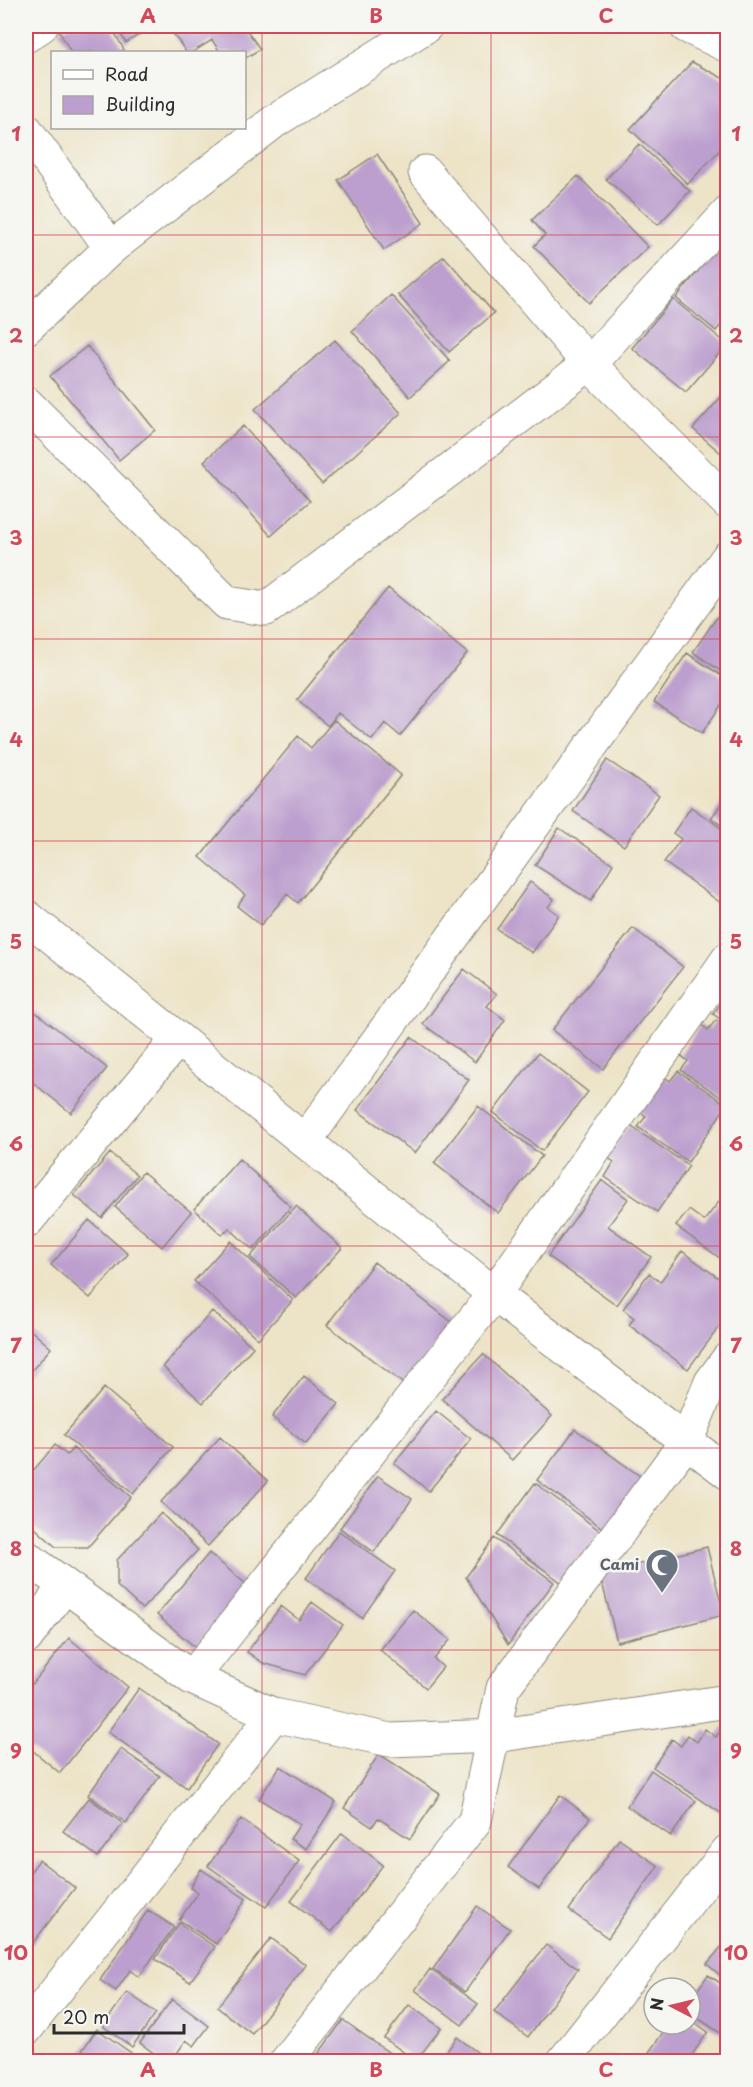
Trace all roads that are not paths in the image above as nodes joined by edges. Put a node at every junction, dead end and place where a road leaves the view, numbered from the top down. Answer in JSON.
{"nodes":[{"id":1,"x":41,"y":26,"type":"edge"},
{"id":2,"x":426,"y":26,"type":"edge"},
{"id":3,"x":686,"y":26,"type":"edge"},
{"id":4,"x":26,"y":36,"type":"edge"},
{"id":5,"x":728,"y":46,"type":"edge"},
{"id":6,"x":26,"y":130,"type":"edge"},
{"id":7,"x":425,"y":172,"type":"dead end"},
{"id":8,"x":728,"y":213,"type":"edge"},
{"id":9,"x":111,"y":248,"type":"junction"},
{"id":10,"x":26,"y":328,"type":"edge"},
{"id":11,"x":589,"y":364,"type":"junction"},
{"id":12,"x":26,"y":403,"type":"edge"},
{"id":13,"x":728,"y":503,"type":"edge"},
{"id":14,"x":728,"y":557,"type":"edge"},
{"id":15,"x":26,"y":916,"type":"edge"},
{"id":16,"x":728,"y":959,"type":"edge"},
{"id":17,"x":177,"y":1040,"type":"junction"},
{"id":18,"x":305,"y":1141,"type":"junction"},
{"id":19,"x":26,"y":1222,"type":"edge"},
{"id":20,"x":494,"y":1294,"type":"junction"},
{"id":21,"x":728,"y":1359,"type":"edge"},
{"id":22,"x":686,"y":1442,"type":"junction"},
{"id":23,"x":728,"y":1473,"type":"edge"},
{"id":24,"x":26,"y":1557,"type":"edge"},
{"id":25,"x":64,"y":1587,"type":"junction"},
{"id":26,"x":26,"y":1638,"type":"edge"},
{"id":27,"x":192,"y":1678,"type":"junction"},
{"id":28,"x":728,"y":1701,"type":"edge"},
{"id":29,"x":274,"y":1715,"type":"junction"},
{"id":30,"x":495,"y":1736,"type":"junction"},
{"id":31,"x":728,"y":1851,"type":"edge"},
{"id":32,"x":26,"y":2030,"type":"edge"},
{"id":33,"x":286,"y":2061,"type":"edge"},
{"id":34,"x":563,"y":2061,"type":"edge"}],
"edges":[{"from":1,"to":4,"type":"street"},
{"from":2,"to":9,"type":"street"},
{"from":3,"to":5,"type":"street"},
{"from":6,"to":9,"type":"street"},
{"from":7,"to":11,"type":"street"},
{"from":8,"to":11,"type":"street"},
{"from":9,"to":10,"type":"street"},
{"from":11,"to":12,"type":"street"},
{"from":11,"to":13,"type":"street"},
{"from":14,"to":18,"type":"street"},
{"from":15,"to":17,"type":"street"},
{"from":16,"to":20,"type":"street"},
{"from":17,"to":18,"type":"street"},
{"from":17,"to":19,"type":"street"},
{"from":18,"to":20,"type":"street"},
{"from":20,"to":22,"type":"street"},
{"from":20,"to":27,"type":"street"},
{"from":21,"to":22,"type":"street"},
{"from":22,"to":23,"type":"street"},
{"from":22,"to":30,"type":"street"},
{"from":24,"to":25,"type":"street"},
{"from":25,"to":26,"type":"street"},
{"from":25,"to":27,"type":"street"},
{"from":27,"to":29,"type":"street"},
{"from":28,"to":30,"type":"street"},
{"from":29,"to":30,"type":"street"},
{"from":29,"to":32,"type":"street"},
{"from":30,"to":33,"type":"street"},
{"from":31,"to":34,"type":"street"}]}
